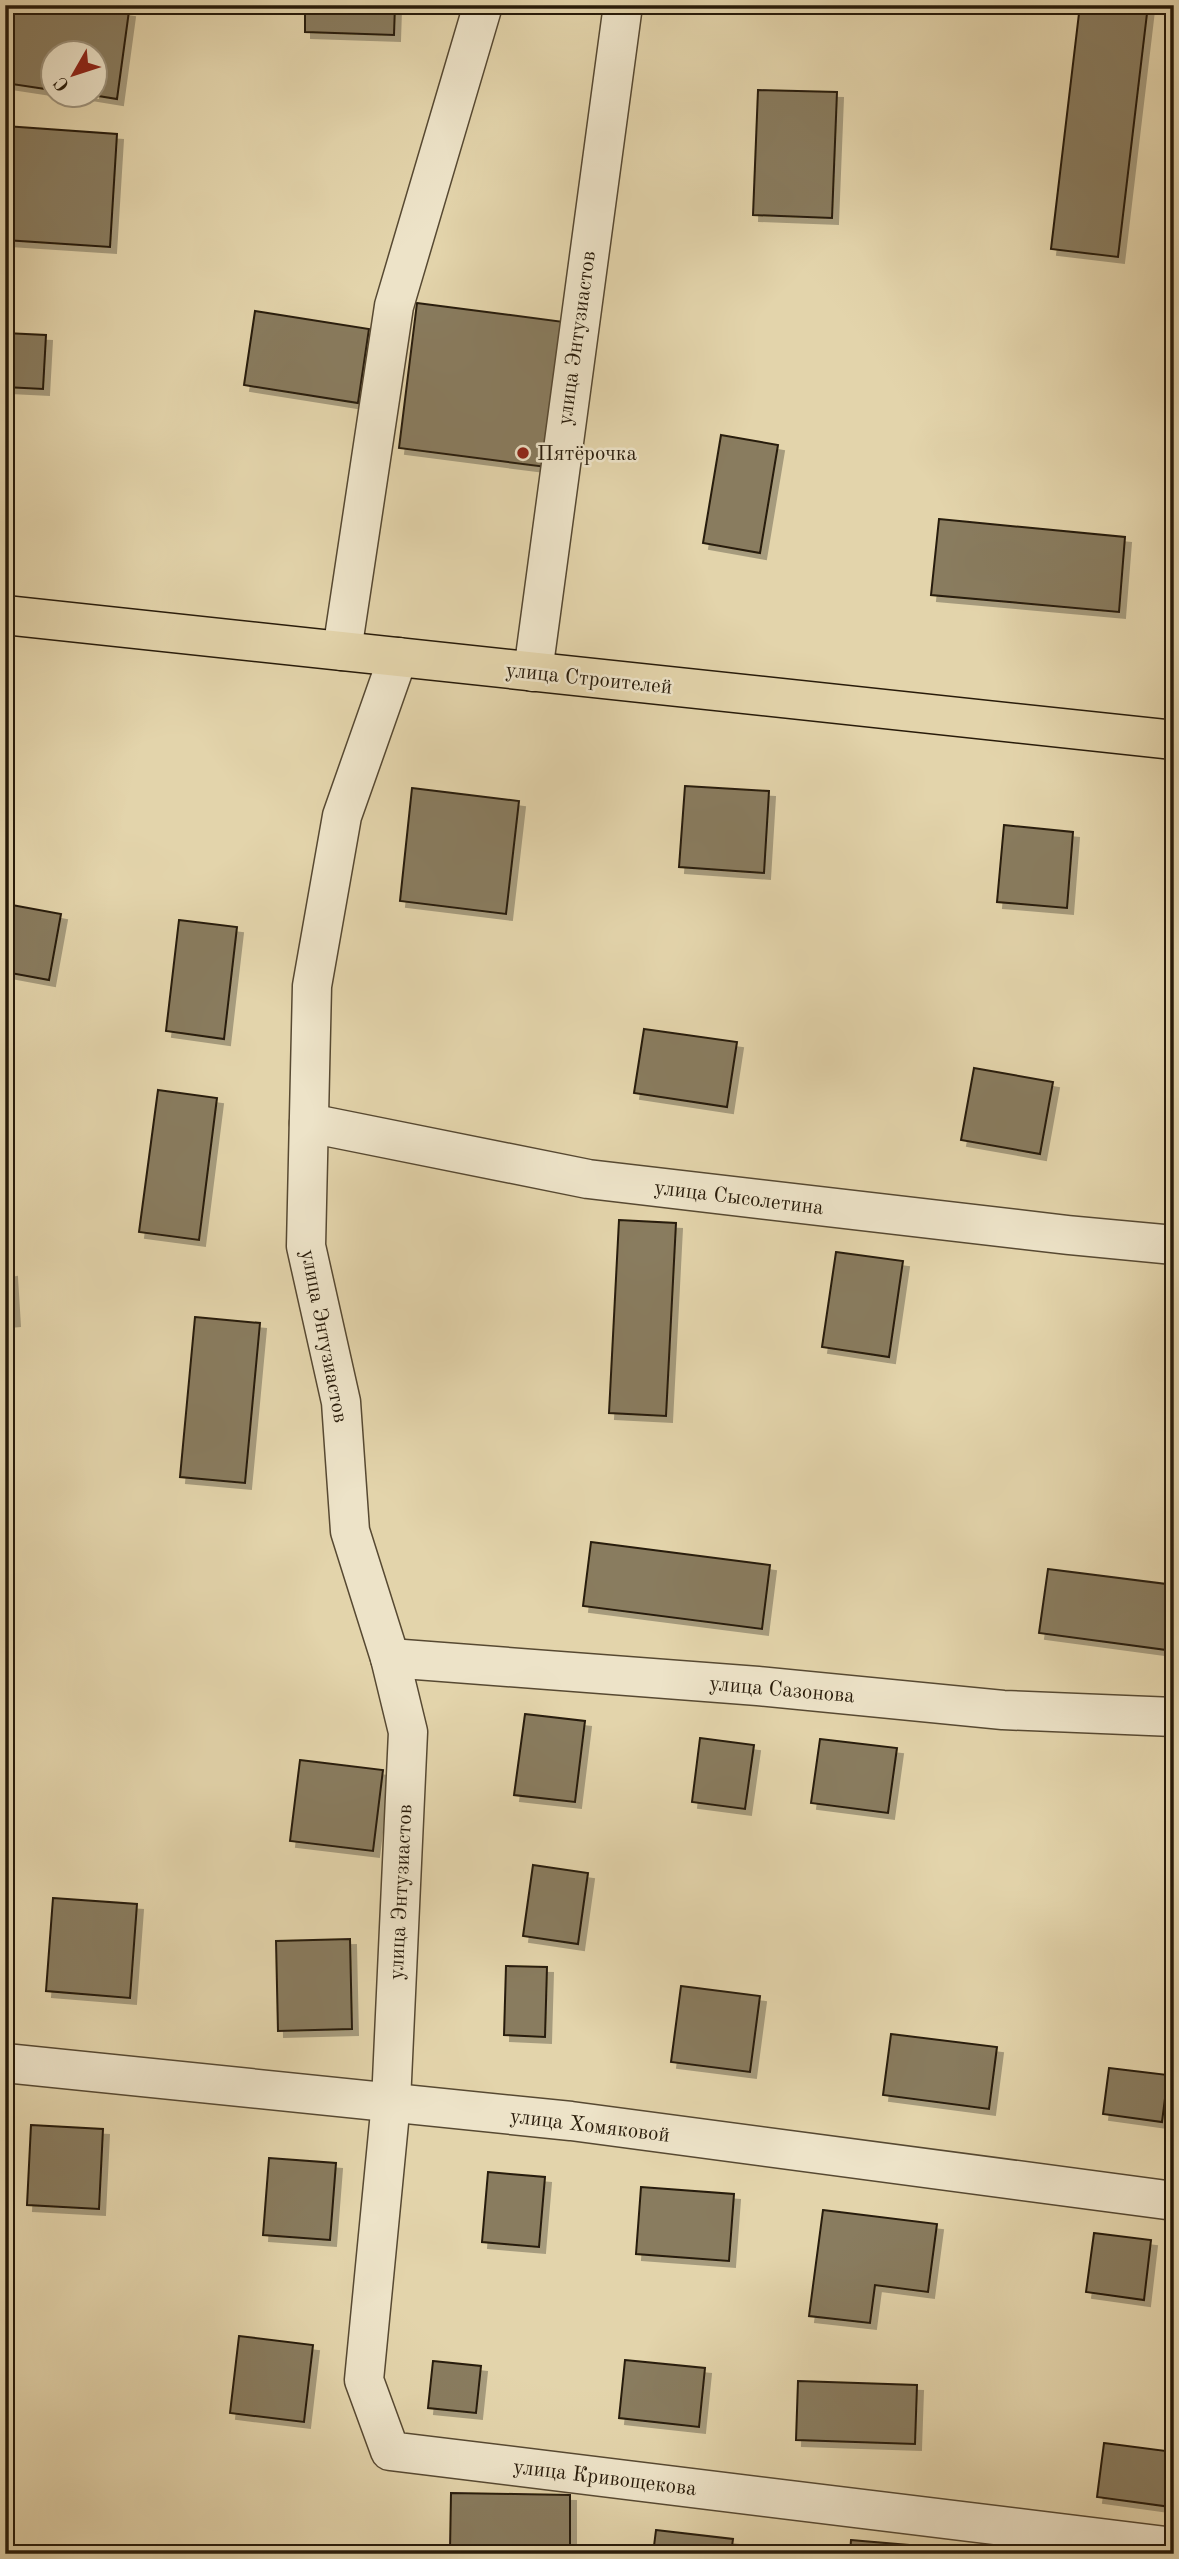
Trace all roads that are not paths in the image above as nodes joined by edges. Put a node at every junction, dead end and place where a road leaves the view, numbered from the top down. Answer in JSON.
{"nodes":[{"id":1,"x":483,"y":5,"type":"edge"},
{"id":2,"x":622,"y":5,"type":"edge"},
{"id":3,"x":5,"y":615,"type":"edge"},
{"id":4,"x":342,"y":651,"type":"junction"},
{"id":5,"x":398,"y":657,"type":"junction"},
{"id":6,"x":533,"y":671,"type":"junction"},
{"id":7,"x":1174,"y":740,"type":"edge"},
{"id":8,"x":309,"y":1123,"type":"junction"},
{"id":9,"x":1174,"y":1245,"type":"edge"},
{"id":10,"x":390,"y":1658,"type":"junction"},
{"id":11,"x":1174,"y":1717,"type":"edge"},
{"id":12,"x":5,"y":2063,"type":"edge"},
{"id":13,"x":391,"y":2102,"type":"junction"},
{"id":14,"x":1174,"y":2201,"type":"edge"},
{"id":15,"x":1174,"y":2547,"type":"edge"}],
"edges":[{"from":1,"to":4,"type":"street"},
{"from":2,"to":6,"type":"street","name":"улица Энтузиастов"},
{"from":3,"to":4,"type":"main road","name":"улица Строителей"},
{"from":4,"to":5,"type":"main road","name":"улица Строителей"},
{"from":5,"to":6,"type":"main road","name":"улица Строителей"},
{"from":5,"to":8,"type":"street","name":"улица Энтузиастов"},
{"from":6,"to":7,"type":"main road","name":"улица Строителей"},
{"from":8,"to":9,"type":"street","name":"улица Сысолетина"},
{"from":8,"to":10,"type":"street","name":"улица Энтузиастов"},
{"from":10,"to":11,"type":"street","name":"улица Сазонова"},
{"from":10,"to":13,"type":"street","name":"улица Энтузиастов"},
{"from":12,"to":13,"type":"street","name":"улица Хомяковой"},
{"from":13,"to":14,"type":"street","name":"улица Хомяковой"},
{"from":13,"to":15,"type":"street","name":"улица Кривощекова"}]}
